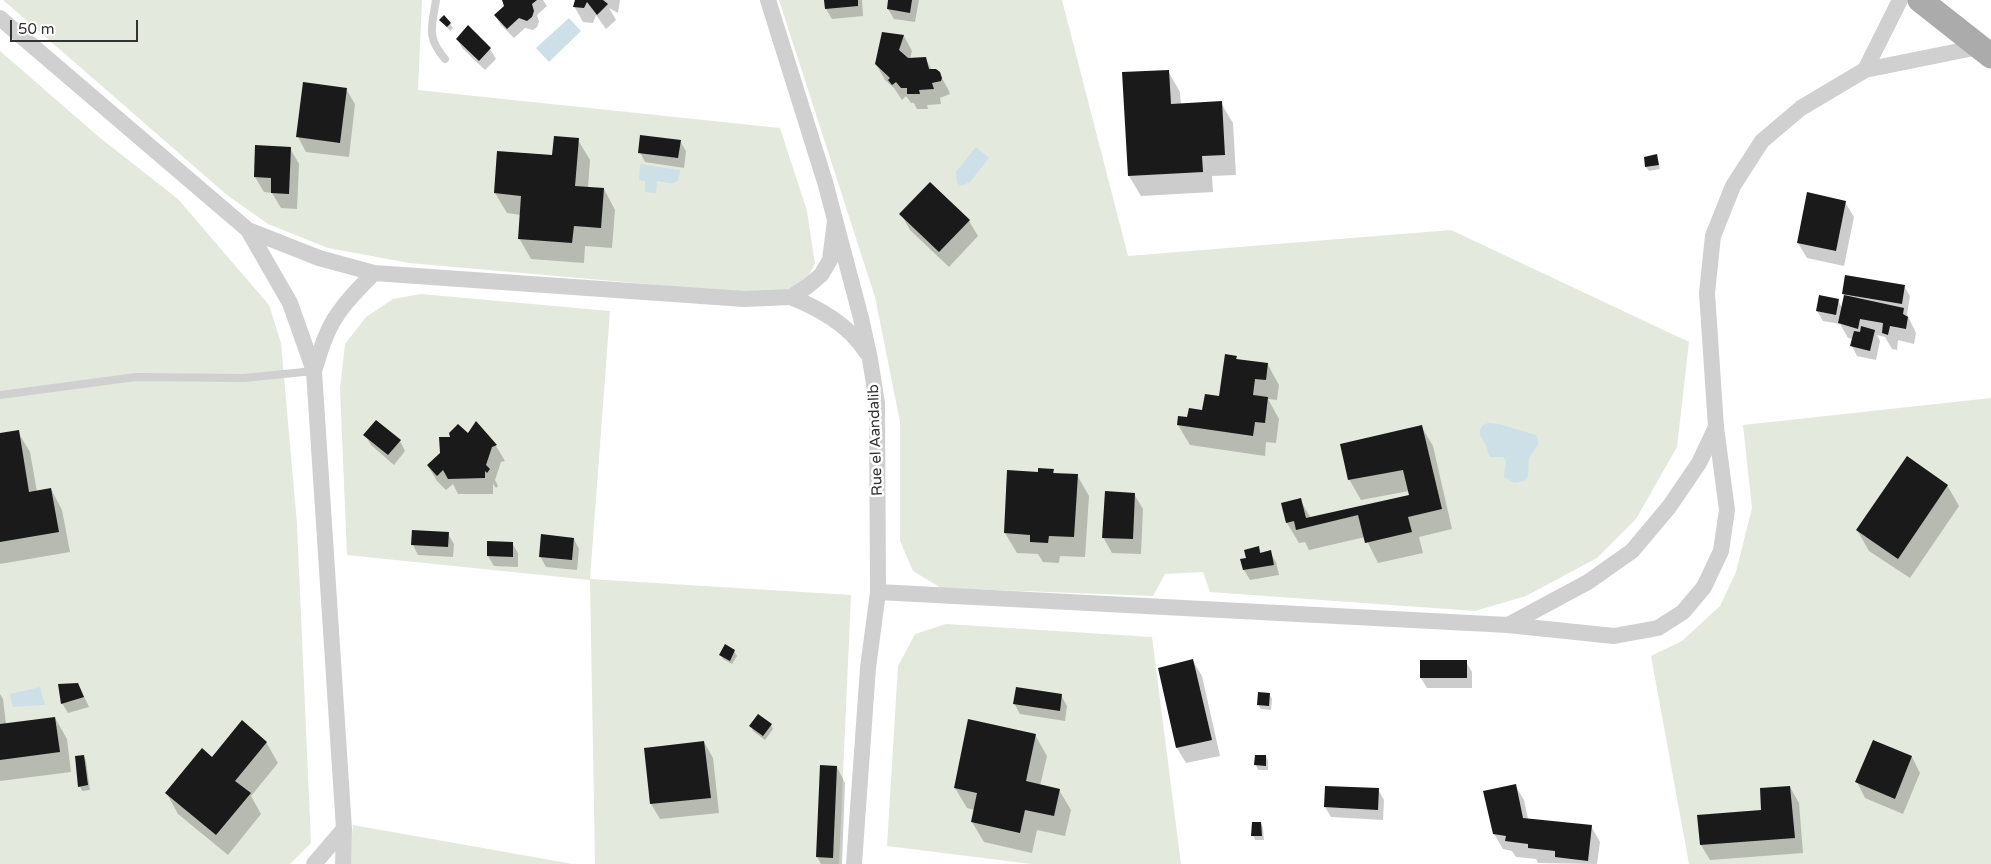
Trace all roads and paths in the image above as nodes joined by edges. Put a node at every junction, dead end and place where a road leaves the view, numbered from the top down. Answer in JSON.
{"nodes":[{"id":1,"x":436,"y":0,"type":"edge"},
{"id":2,"x":768,"y":0,"type":"edge"},
{"id":3,"x":1900,"y":0,"type":"edge"},
{"id":4,"x":1920,"y":0,"type":"edge"},
{"id":5,"x":0,"y":18,"type":"edge"},
{"id":6,"x":1985,"y":51,"type":"edge"},
{"id":7,"x":445,"y":59,"type":"dead end"},
{"id":8,"x":1865,"y":70,"type":"junction"},
{"id":9,"x":836,"y":221,"type":"junction"},
{"id":10,"x":248,"y":230,"type":"junction"},
{"id":11,"x":374,"y":273,"type":"junction"},
{"id":12,"x":791,"y":297,"type":"junction"},
{"id":13,"x":870,"y":359,"type":"junction"},
{"id":14,"x":314,"y":370,"type":"junction"},
{"id":15,"x":0,"y":395,"type":"edge"},
{"id":16,"x":1716,"y":427,"type":"junction"},
{"id":17,"x":878,"y":592,"type":"junction"},
{"id":18,"x":1508,"y":624,"type":"junction"},
{"id":19,"x":344,"y":829,"type":"junction"},
{"id":20,"x":314,"y":864,"type":"edge"},
{"id":21,"x":342,"y":864,"type":"edge"},
{"id":22,"x":854,"y":864,"type":"edge"}],
"edges":[{"from":1,"to":7,"type":"lane"},
{"from":2,"to":9,"type":"street","name":"Rue el Aandalib"},
{"from":3,"to":8,"type":"street"},
{"from":4,"to":6,"type":"main road"},
{"from":5,"to":10,"type":"street"},
{"from":6,"to":8,"type":"street"},
{"from":8,"to":16,"type":"street"},
{"from":9,"to":12,"type":"street"},
{"from":9,"to":13,"type":"street","name":"Rue el Aandalib"},
{"from":10,"to":11,"type":"street"},
{"from":10,"to":14,"type":"street"},
{"from":11,"to":12,"type":"street"},
{"from":11,"to":14,"type":"street"},
{"from":12,"to":13,"type":"street"},
{"from":13,"to":17,"type":"street","name":"Rue el Aandalib"},
{"from":14,"to":15,"type":"lane"},
{"from":14,"to":19,"type":"street"},
{"from":16,"to":18,"type":"street"},
{"from":16,"to":18,"type":"street"},
{"from":17,"to":18,"type":"street"},
{"from":17,"to":22,"type":"street","name":"Rue el Aandalib"},
{"from":19,"to":20,"type":"street"},
{"from":19,"to":21,"type":"street"}]}
